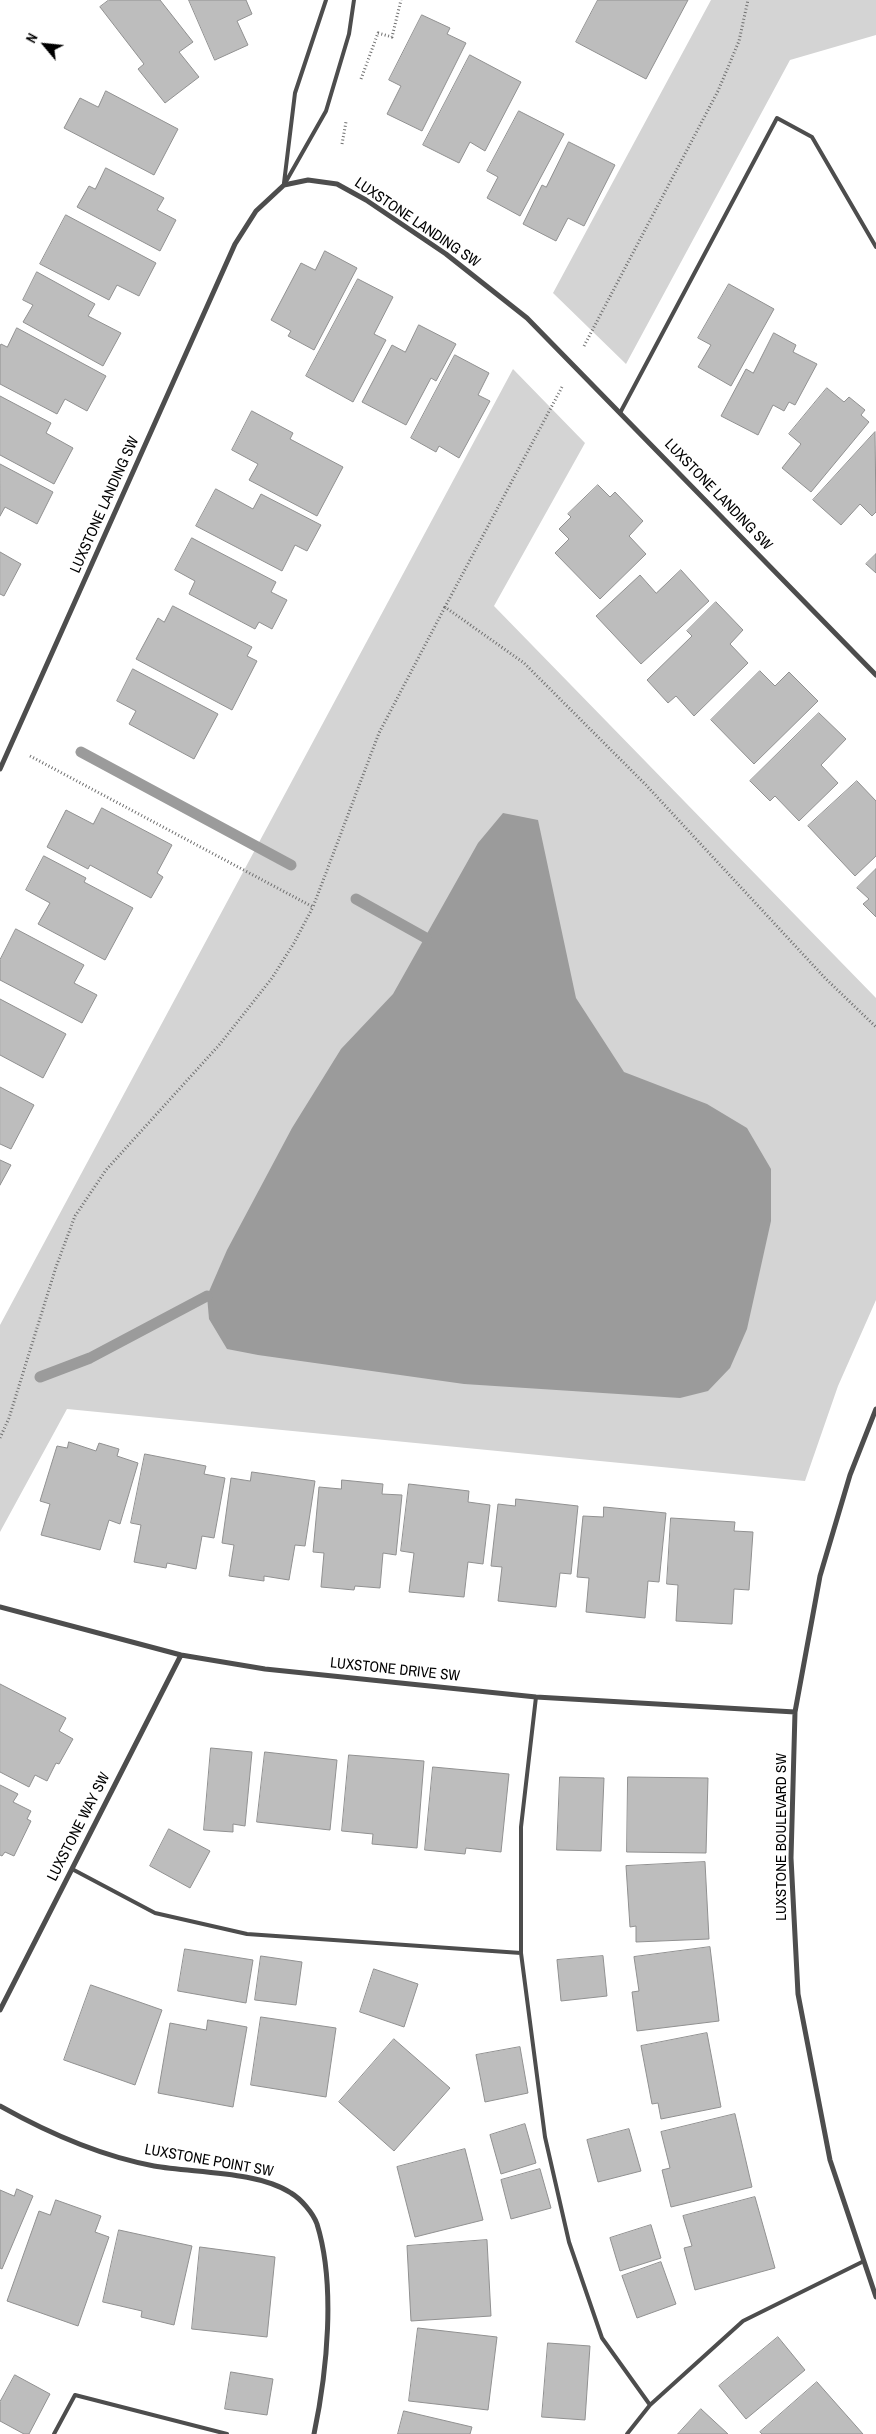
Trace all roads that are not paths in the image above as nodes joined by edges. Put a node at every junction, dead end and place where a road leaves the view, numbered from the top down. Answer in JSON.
{"nodes":[{"id":1,"x":326,"y":0,"type":"edge"},
{"id":2,"x":354,"y":0,"type":"edge"},
{"id":3,"x":284,"y":185,"type":"junction"},
{"id":4,"x":876,"y":247,"type":"edge"},
{"id":5,"x":620,"y":413,"type":"junction"},
{"id":6,"x":876,"y":675,"type":"edge"},
{"id":7,"x":0,"y":769,"type":"edge"},
{"id":8,"x":876,"y":1409,"type":"edge"},
{"id":9,"x":0,"y":1607,"type":"edge"},
{"id":10,"x":181,"y":1655,"type":"junction"},
{"id":11,"x":536,"y":1697,"type":"junction"},
{"id":12,"x":795,"y":1712,"type":"junction"},
{"id":13,"x":72,"y":1869,"type":"junction"},
{"id":14,"x":521,"y":1953,"type":"junction"},
{"id":15,"x":0,"y":2010,"type":"edge"},
{"id":16,"x":0,"y":2106,"type":"edge"},
{"id":17,"x":864,"y":2261,"type":"junction"},
{"id":18,"x":876,"y":2297,"type":"edge"},
{"id":19,"x":650,"y":2405,"type":"junction"},
{"id":20,"x":54,"y":2434,"type":"edge"},
{"id":21,"x":227,"y":2434,"type":"edge"},
{"id":22,"x":314,"y":2434,"type":"edge"},
{"id":23,"x":627,"y":2434,"type":"edge"}],
"edges":[{"from":1,"to":3,"type":"lane"},
{"from":2,"to":3,"type":"lane"},
{"from":3,"to":5,"type":"street","name":"LUXSTONE LANDING SW"},
{"from":3,"to":7,"type":"street","name":"LUXSTONE LANDING SW"},
{"from":4,"to":5,"type":"lane"},
{"from":5,"to":6,"type":"street","name":"LUXSTONE LANDING SW"},
{"from":8,"to":12,"type":"street","name":"LUXSTONE BOULEVARD SW"},
{"from":9,"to":10,"type":"street","name":"LUXSTONE DRIVE SW"},
{"from":10,"to":11,"type":"street","name":"LUXSTONE DRIVE SW"},
{"from":10,"to":13,"type":"street","name":"LUXSTONE WAY SW"},
{"from":11,"to":12,"type":"street","name":"LUXSTONE DRIVE SW"},
{"from":11,"to":14,"type":"lane"},
{"from":12,"to":17,"type":"street","name":"LUXSTONE BOULEVARD SW"},
{"from":13,"to":14,"type":"lane"},
{"from":13,"to":15,"type":"street","name":"LUXSTONE WAY SW"},
{"from":14,"to":19,"type":"lane"},
{"from":16,"to":22,"type":"street","name":"LUXSTONE POINT SW"},
{"from":17,"to":18,"type":"street","name":"LUXSTONE BOULEVARD SW"},
{"from":17,"to":19,"type":"lane"},
{"from":19,"to":23,"type":"lane"},
{"from":20,"to":21,"type":"lane"}]}
